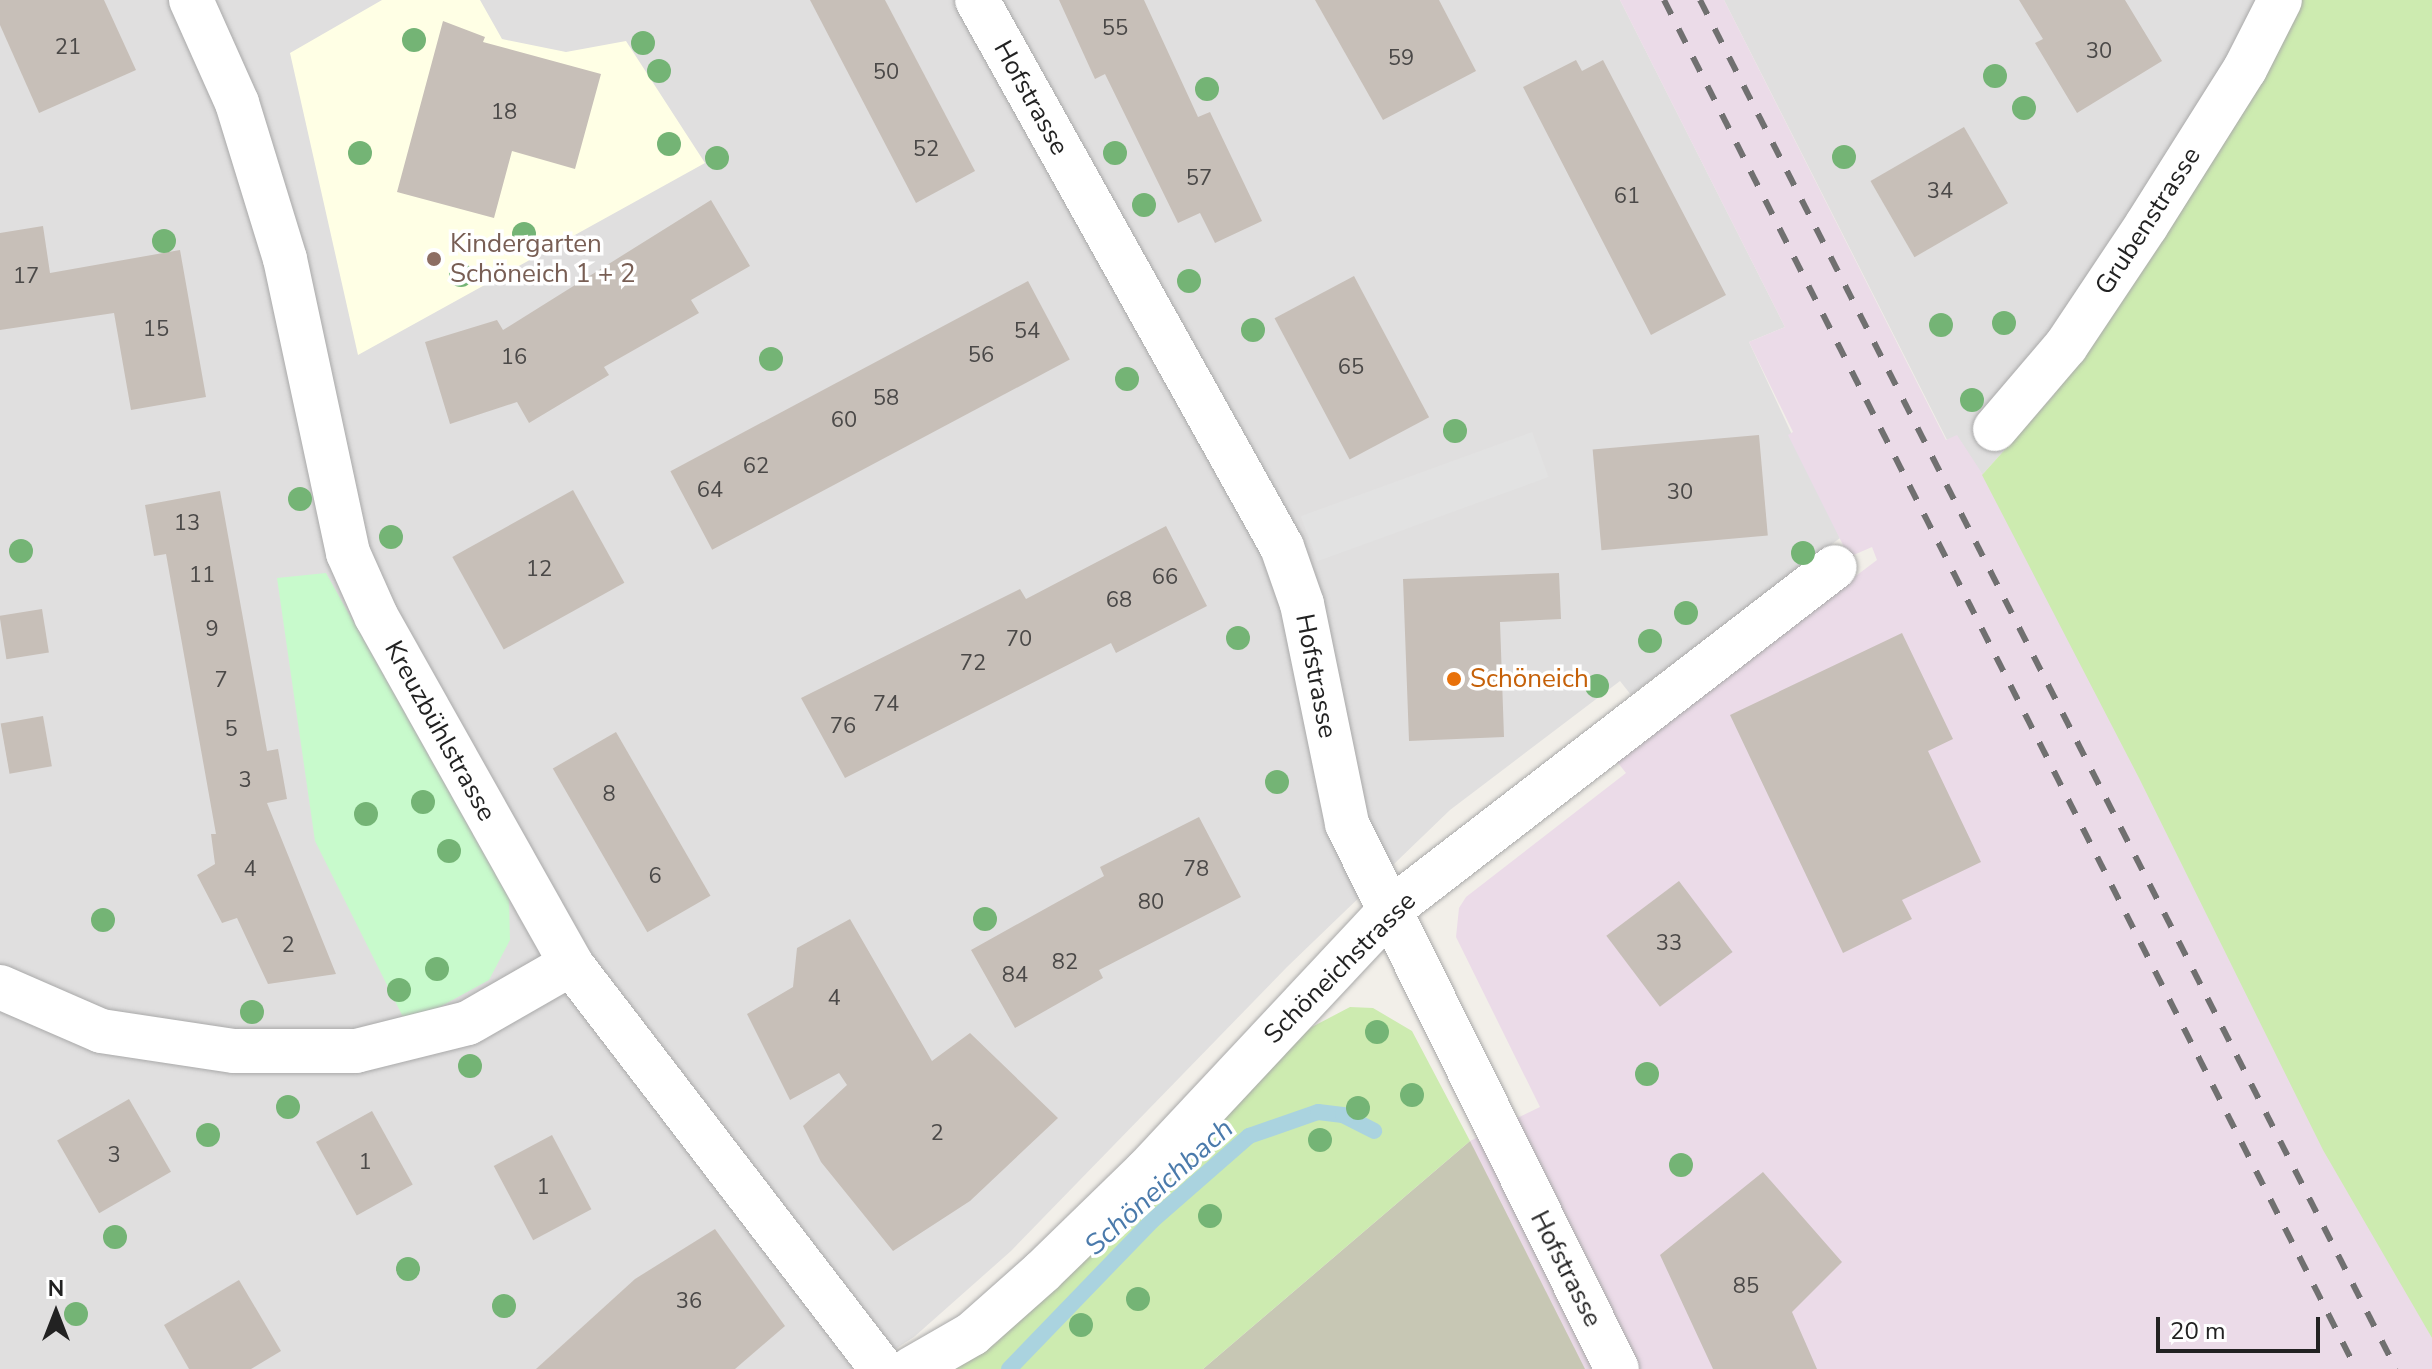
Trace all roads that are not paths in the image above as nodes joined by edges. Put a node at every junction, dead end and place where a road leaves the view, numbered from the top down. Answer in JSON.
{"nodes":[{"id":1,"x":191,"y":0,"type":"edge"},
{"id":2,"x":977,"y":0,"type":"edge"},
{"id":3,"x":2280,"y":0,"type":"edge"},
{"id":4,"x":1995,"y":429,"type":"dead end"},
{"id":5,"x":1835,"y":567,"type":"dead end"},
{"id":6,"x":1391,"y":909,"type":"junction"},
{"id":7,"x":571,"y":964,"type":"junction"},
{"id":8,"x":0,"y":987,"type":"edge"},
{"id":9,"x":882,"y":1369,"type":"edge"},
{"id":10,"x":911,"y":1369,"type":"edge"},
{"id":11,"x":1617,"y":1369,"type":"edge"}],
"edges":[{"from":1,"to":7,"type":"street","name":"Kreuzbühlstrasse"},
{"from":2,"to":6,"type":"street","name":"Hofstrasse"},
{"from":3,"to":4,"type":"street","name":"Grubenstrasse"},
{"from":5,"to":6,"type":"street","name":"Schöneichstrasse"},
{"from":6,"to":10,"type":"street","name":"Schöneichstrasse"},
{"from":6,"to":11,"type":"street","name":"Hofstrasse"},
{"from":7,"to":8,"type":"street"},
{"from":7,"to":9,"type":"street","name":"Kreuzbühlstrasse"}]}
